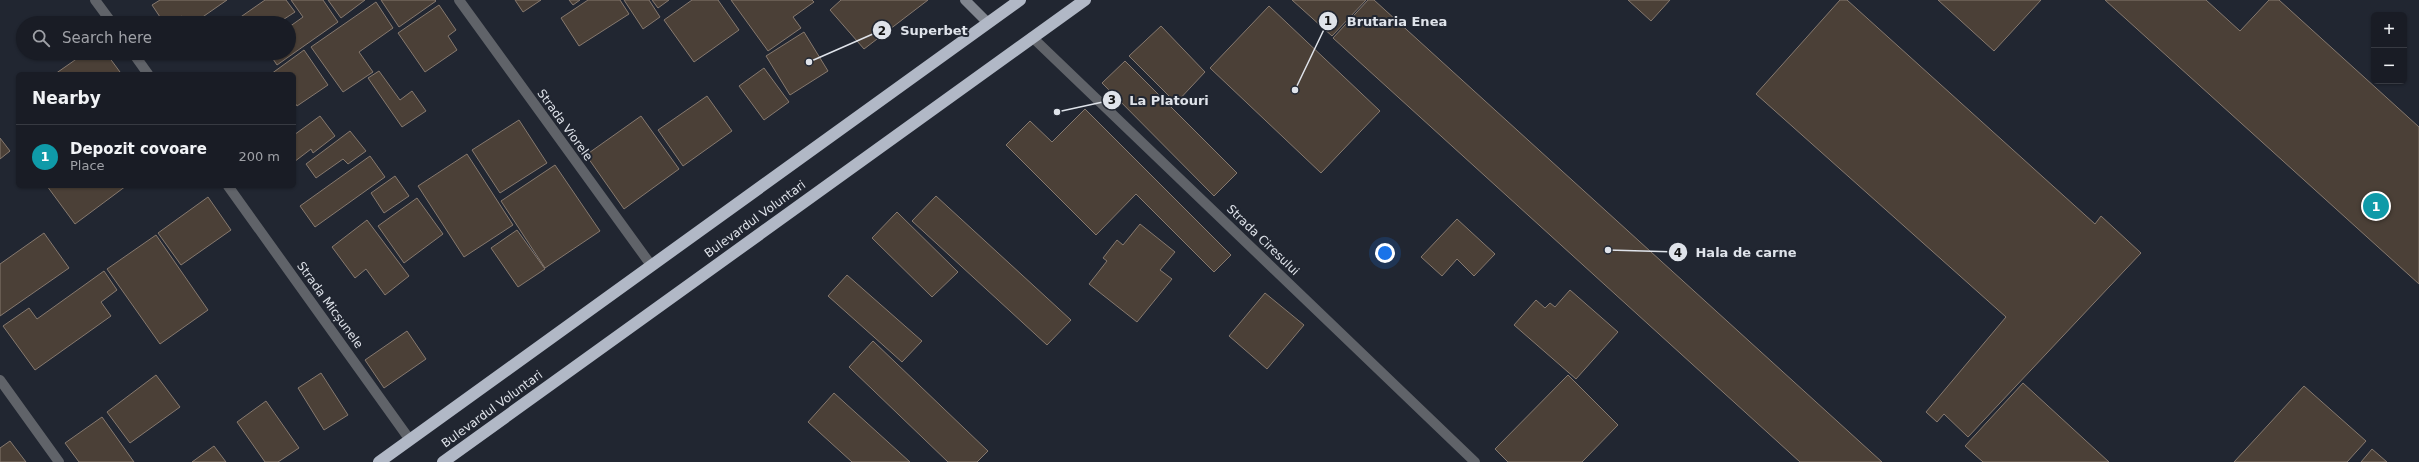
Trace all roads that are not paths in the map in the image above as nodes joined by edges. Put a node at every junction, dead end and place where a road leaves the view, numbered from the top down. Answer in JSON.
{"nodes":[{"id":1,"x":96,"y":0,"type":"edge"},
{"id":2,"x":459,"y":0,"type":"edge"},
{"id":3,"x":965,"y":0,"type":"edge"},
{"id":4,"x":1020,"y":0,"type":"edge"},
{"id":5,"x":1084,"y":0,"type":"edge"},
{"id":6,"x":107,"y":16,"type":"edge"},
{"id":7,"x":988,"y":22,"type":"junction"},
{"id":8,"x":1032,"y":37,"type":"junction"},
{"id":9,"x":138,"y":60,"type":"edge"},
{"id":10,"x":147,"y":72,"type":"edge"},
{"id":11,"x":229,"y":188,"type":"edge"},
{"id":12,"x":651,"y":266,"type":"junction"},
{"id":13,"x":0,"y":380,"type":"edge"},
{"id":14,"x":410,"y":440,"type":"junction"},
{"id":15,"x":59,"y":462,"type":"edge"},
{"id":16,"x":379,"y":462,"type":"edge"},
{"id":17,"x":443,"y":462,"type":"edge"},
{"id":18,"x":1475,"y":462,"type":"edge"}],
"edges":[{"from":1,"to":6,"type":"street"},
{"from":2,"to":12,"type":"street","name":"Strada Viorele"},
{"from":3,"to":7,"type":"street"},
{"from":4,"to":7,"type":"highway","name":"Bulevardul Voluntari"},
{"from":5,"to":8,"type":"highway","name":"Bulevardul Voluntari"},
{"from":7,"to":12,"type":"highway","name":"Bulevardul Voluntari"},
{"from":8,"to":17,"type":"highway","name":"Bulevardul Voluntari"},
{"from":8,"to":18,"type":"street","name":"Strada Ciresului"},
{"from":9,"to":10,"type":"street"},
{"from":11,"to":14,"type":"street","name":"Strada Micșunele"},
{"from":12,"to":14,"type":"highway","name":"Bulevardul Voluntari"},
{"from":13,"to":15,"type":"street"},
{"from":14,"to":16,"type":"highway","name":"Bulevardul Voluntari"}]}
